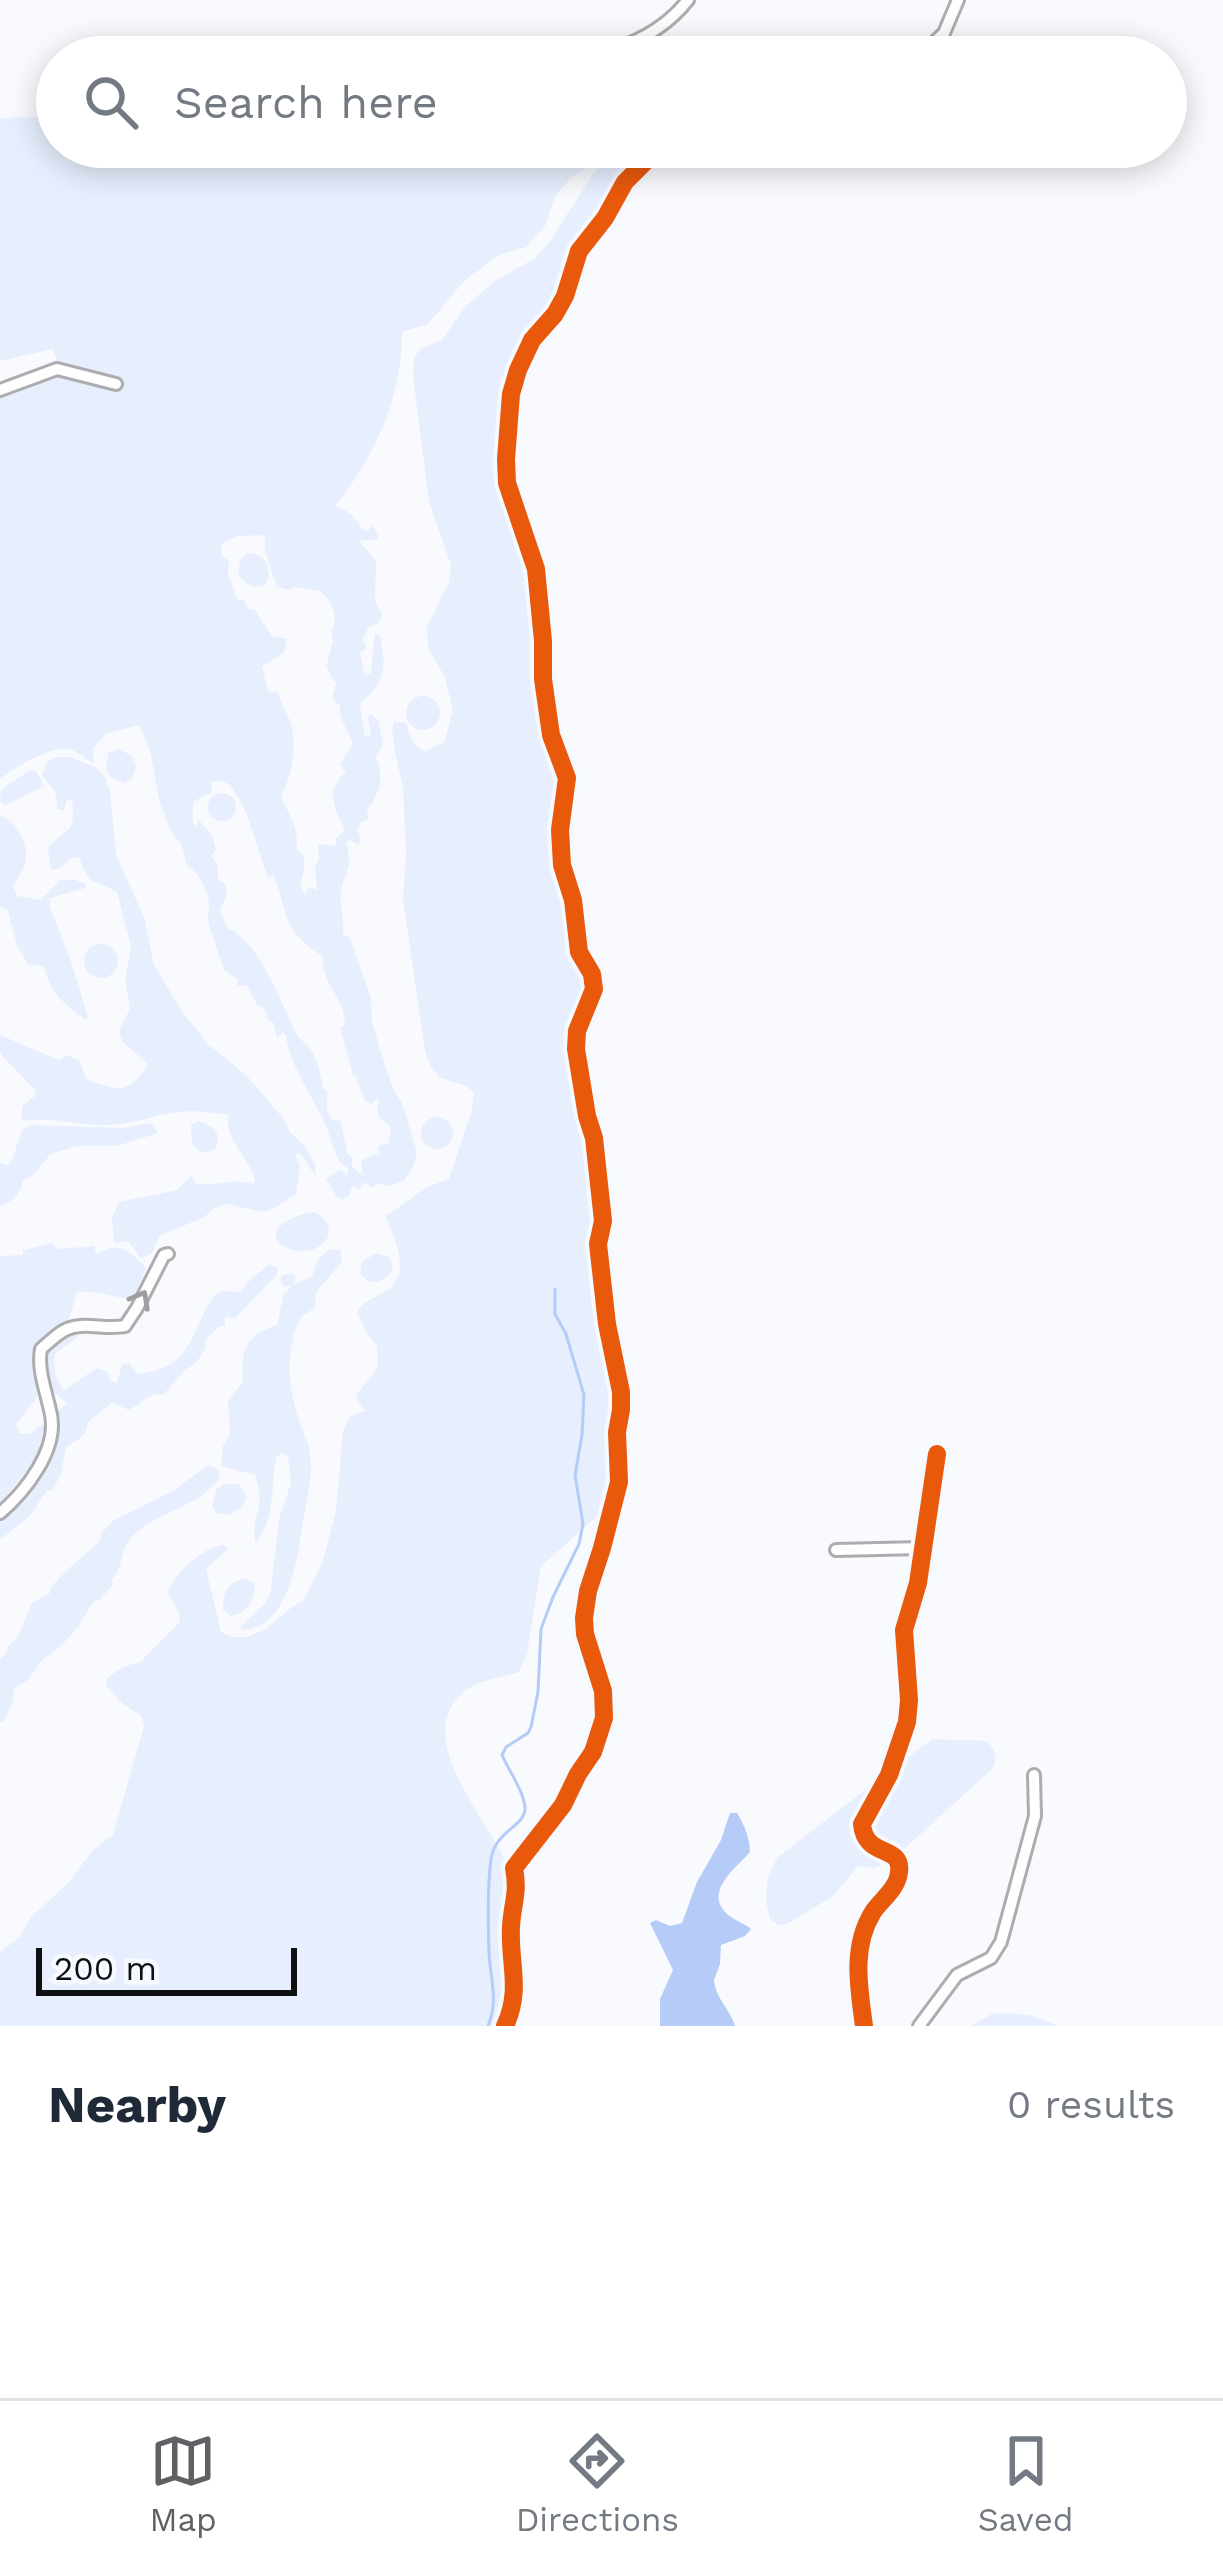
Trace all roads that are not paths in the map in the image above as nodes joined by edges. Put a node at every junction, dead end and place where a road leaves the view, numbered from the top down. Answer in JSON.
{"nodes":[{"id":1,"x":688,"y":0,"type":"edge"},
{"id":2,"x":958,"y":0,"type":"edge"},
{"id":3,"x":643,"y":36,"type":"edge"},
{"id":4,"x":942,"y":36,"type":"edge"},
{"id":5,"x":639,"y":168,"type":"edge"},
{"id":6,"x":116,"y":384,"type":"dead end"},
{"id":7,"x":0,"y":391,"type":"edge"},
{"id":8,"x":168,"y":1254,"type":"dead end"},
{"id":9,"x":937,"y":1454,"type":"dead end"},
{"id":10,"x":0,"y":1513,"type":"edge"},
{"id":11,"x":921,"y":1548,"type":"junction"},
{"id":12,"x":836,"y":1550,"type":"dead end"},
{"id":13,"x":1034,"y":1775,"type":"dead end"},
{"id":14,"x":505,"y":2026,"type":"edge"},
{"id":15,"x":864,"y":2026,"type":"edge"},
{"id":16,"x":919,"y":2026,"type":"edge"}],
"edges":[{"from":1,"to":3,"type":"street"},
{"from":2,"to":4,"type":"street"},
{"from":5,"to":14,"type":"street"},
{"from":6,"to":7,"type":"street"},
{"from":10,"to":8,"type":"street","one_way":true},
{"from":9,"to":11,"type":"street"},
{"from":11,"to":12,"type":"street"},
{"from":11,"to":15,"type":"street"},
{"from":13,"to":16,"type":"street"}]}
